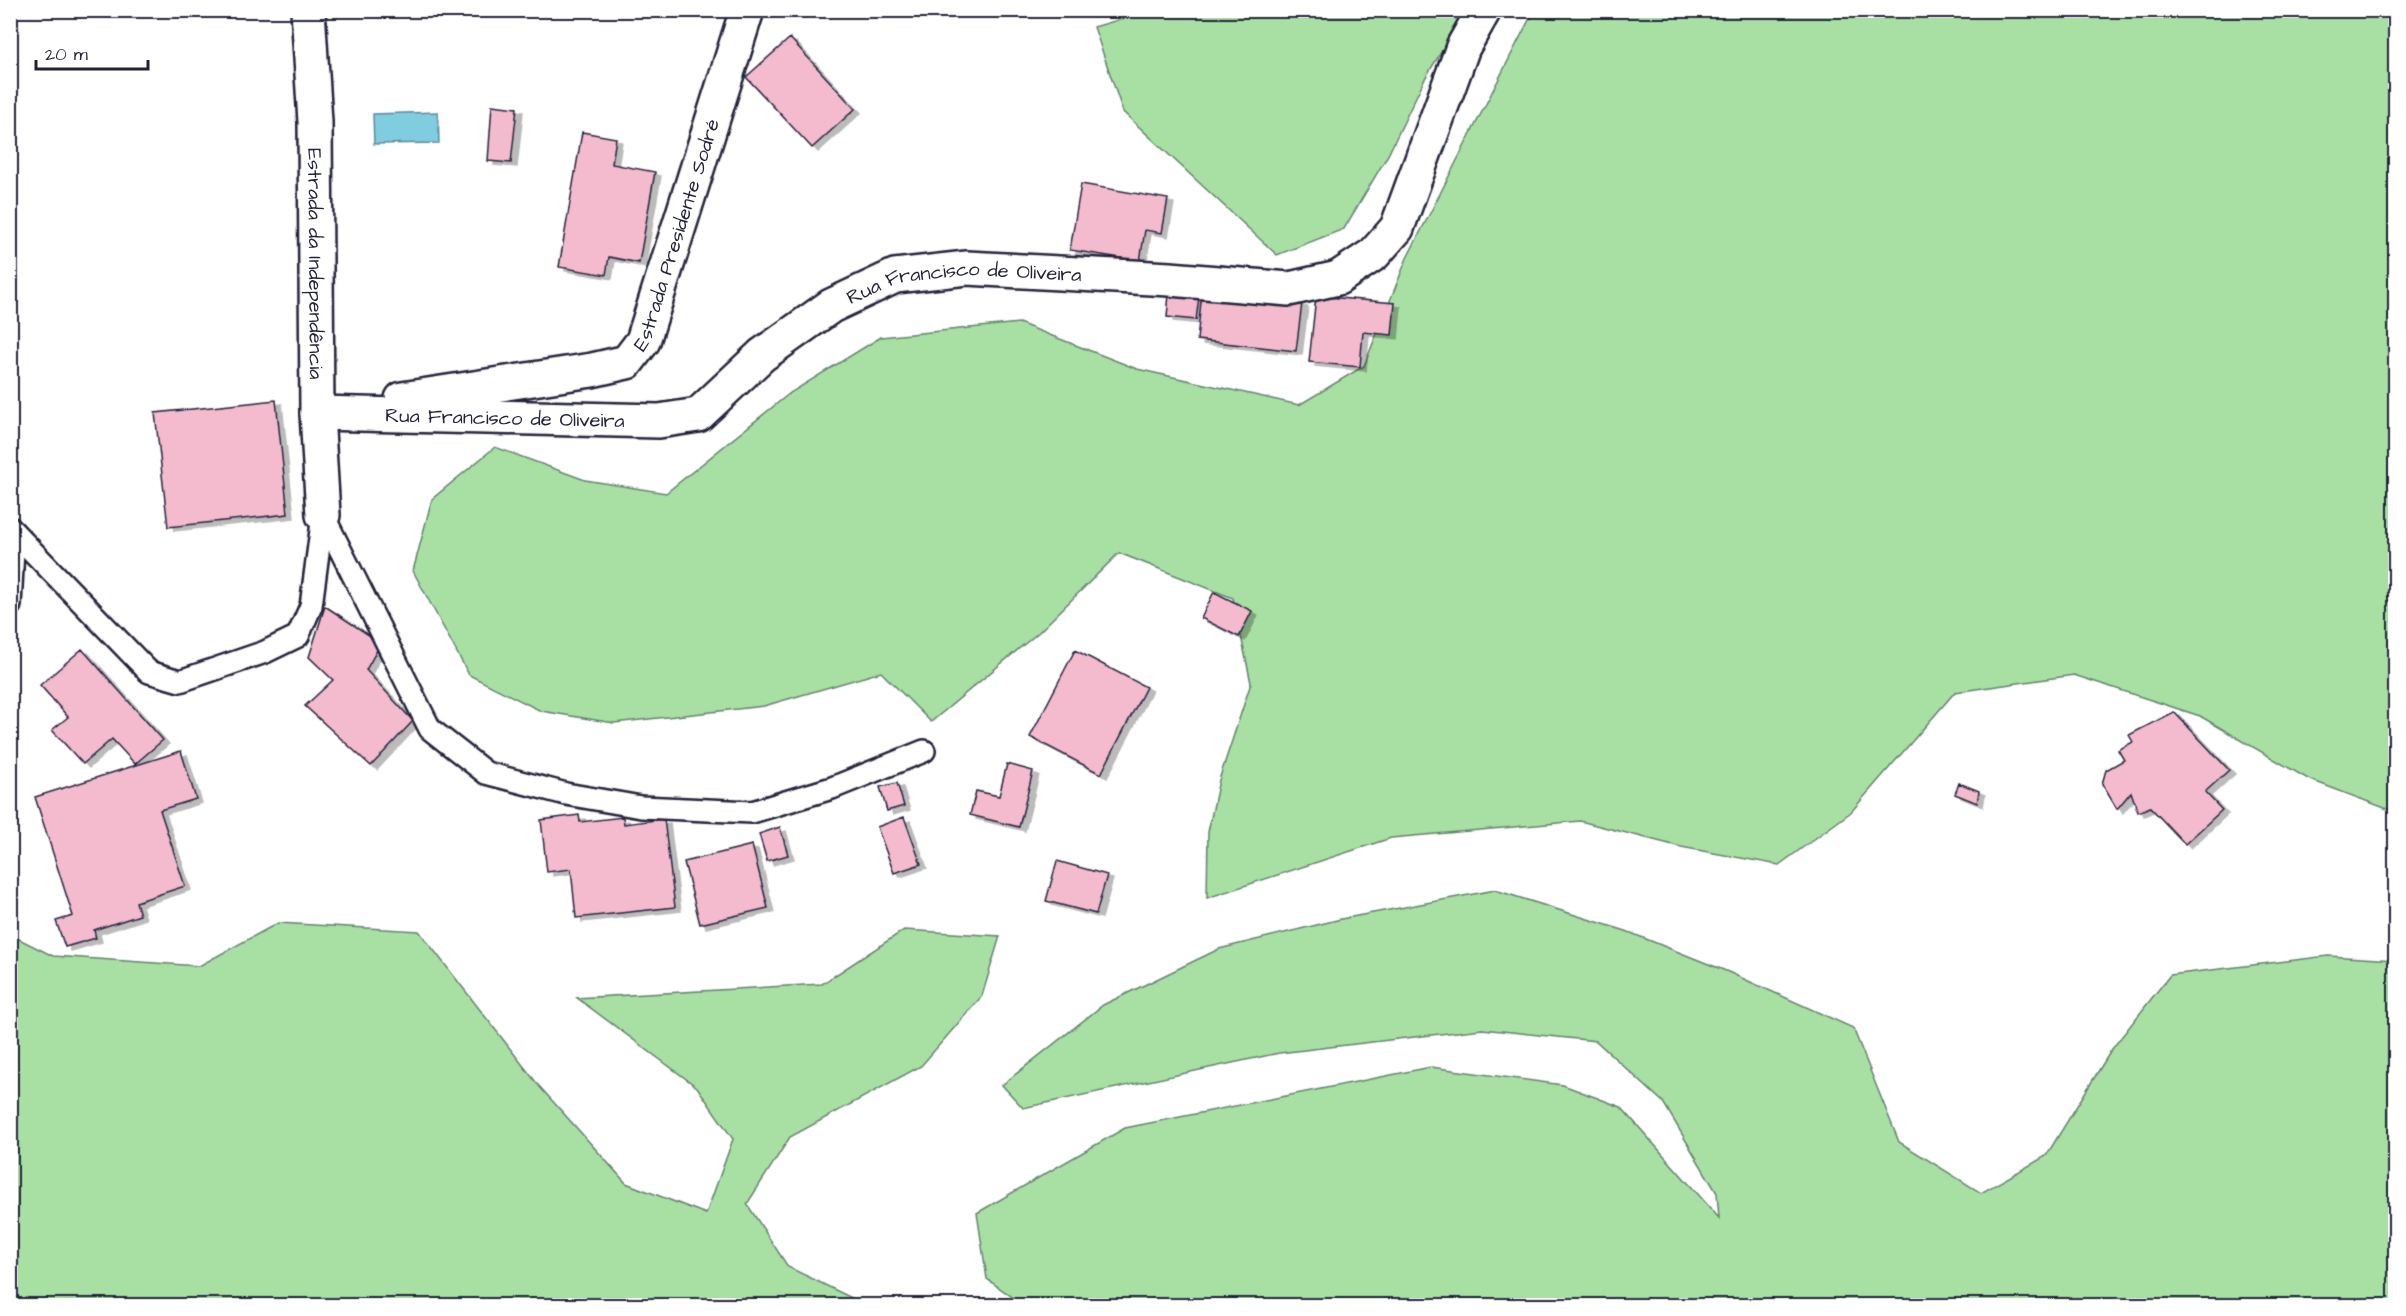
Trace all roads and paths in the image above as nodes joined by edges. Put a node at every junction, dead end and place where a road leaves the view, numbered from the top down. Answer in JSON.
{"nodes":[{"id":1,"x":308,"y":10,"type":"edge"},
{"id":2,"x":747,"y":10,"type":"edge"},
{"id":3,"x":1484,"y":10,"type":"edge"},
{"id":4,"x":317,"y":412,"type":"junction"},
{"id":5,"x":323,"y":515,"type":"junction"},
{"id":6,"x":12,"y":530,"type":"edge"},
{"id":7,"x":10,"y":605,"type":"edge"},
{"id":8,"x":924,"y":751,"type":"dead end"}],
"edges":[{"from":1,"to":4,"type":"street","name":"Estrada da Independência"},
{"from":2,"to":4,"type":"street","name":"Estrada Presidente Sodré"},
{"from":3,"to":4,"type":"street","name":"Rua Francisco de Oliveira"},
{"from":4,"to":5,"type":"street","name":"Estrada da Independência"},
{"from":5,"to":6,"type":"lane"},
{"from":5,"to":8,"type":"lane"},
{"from":6,"to":7,"type":"lane"}]}
